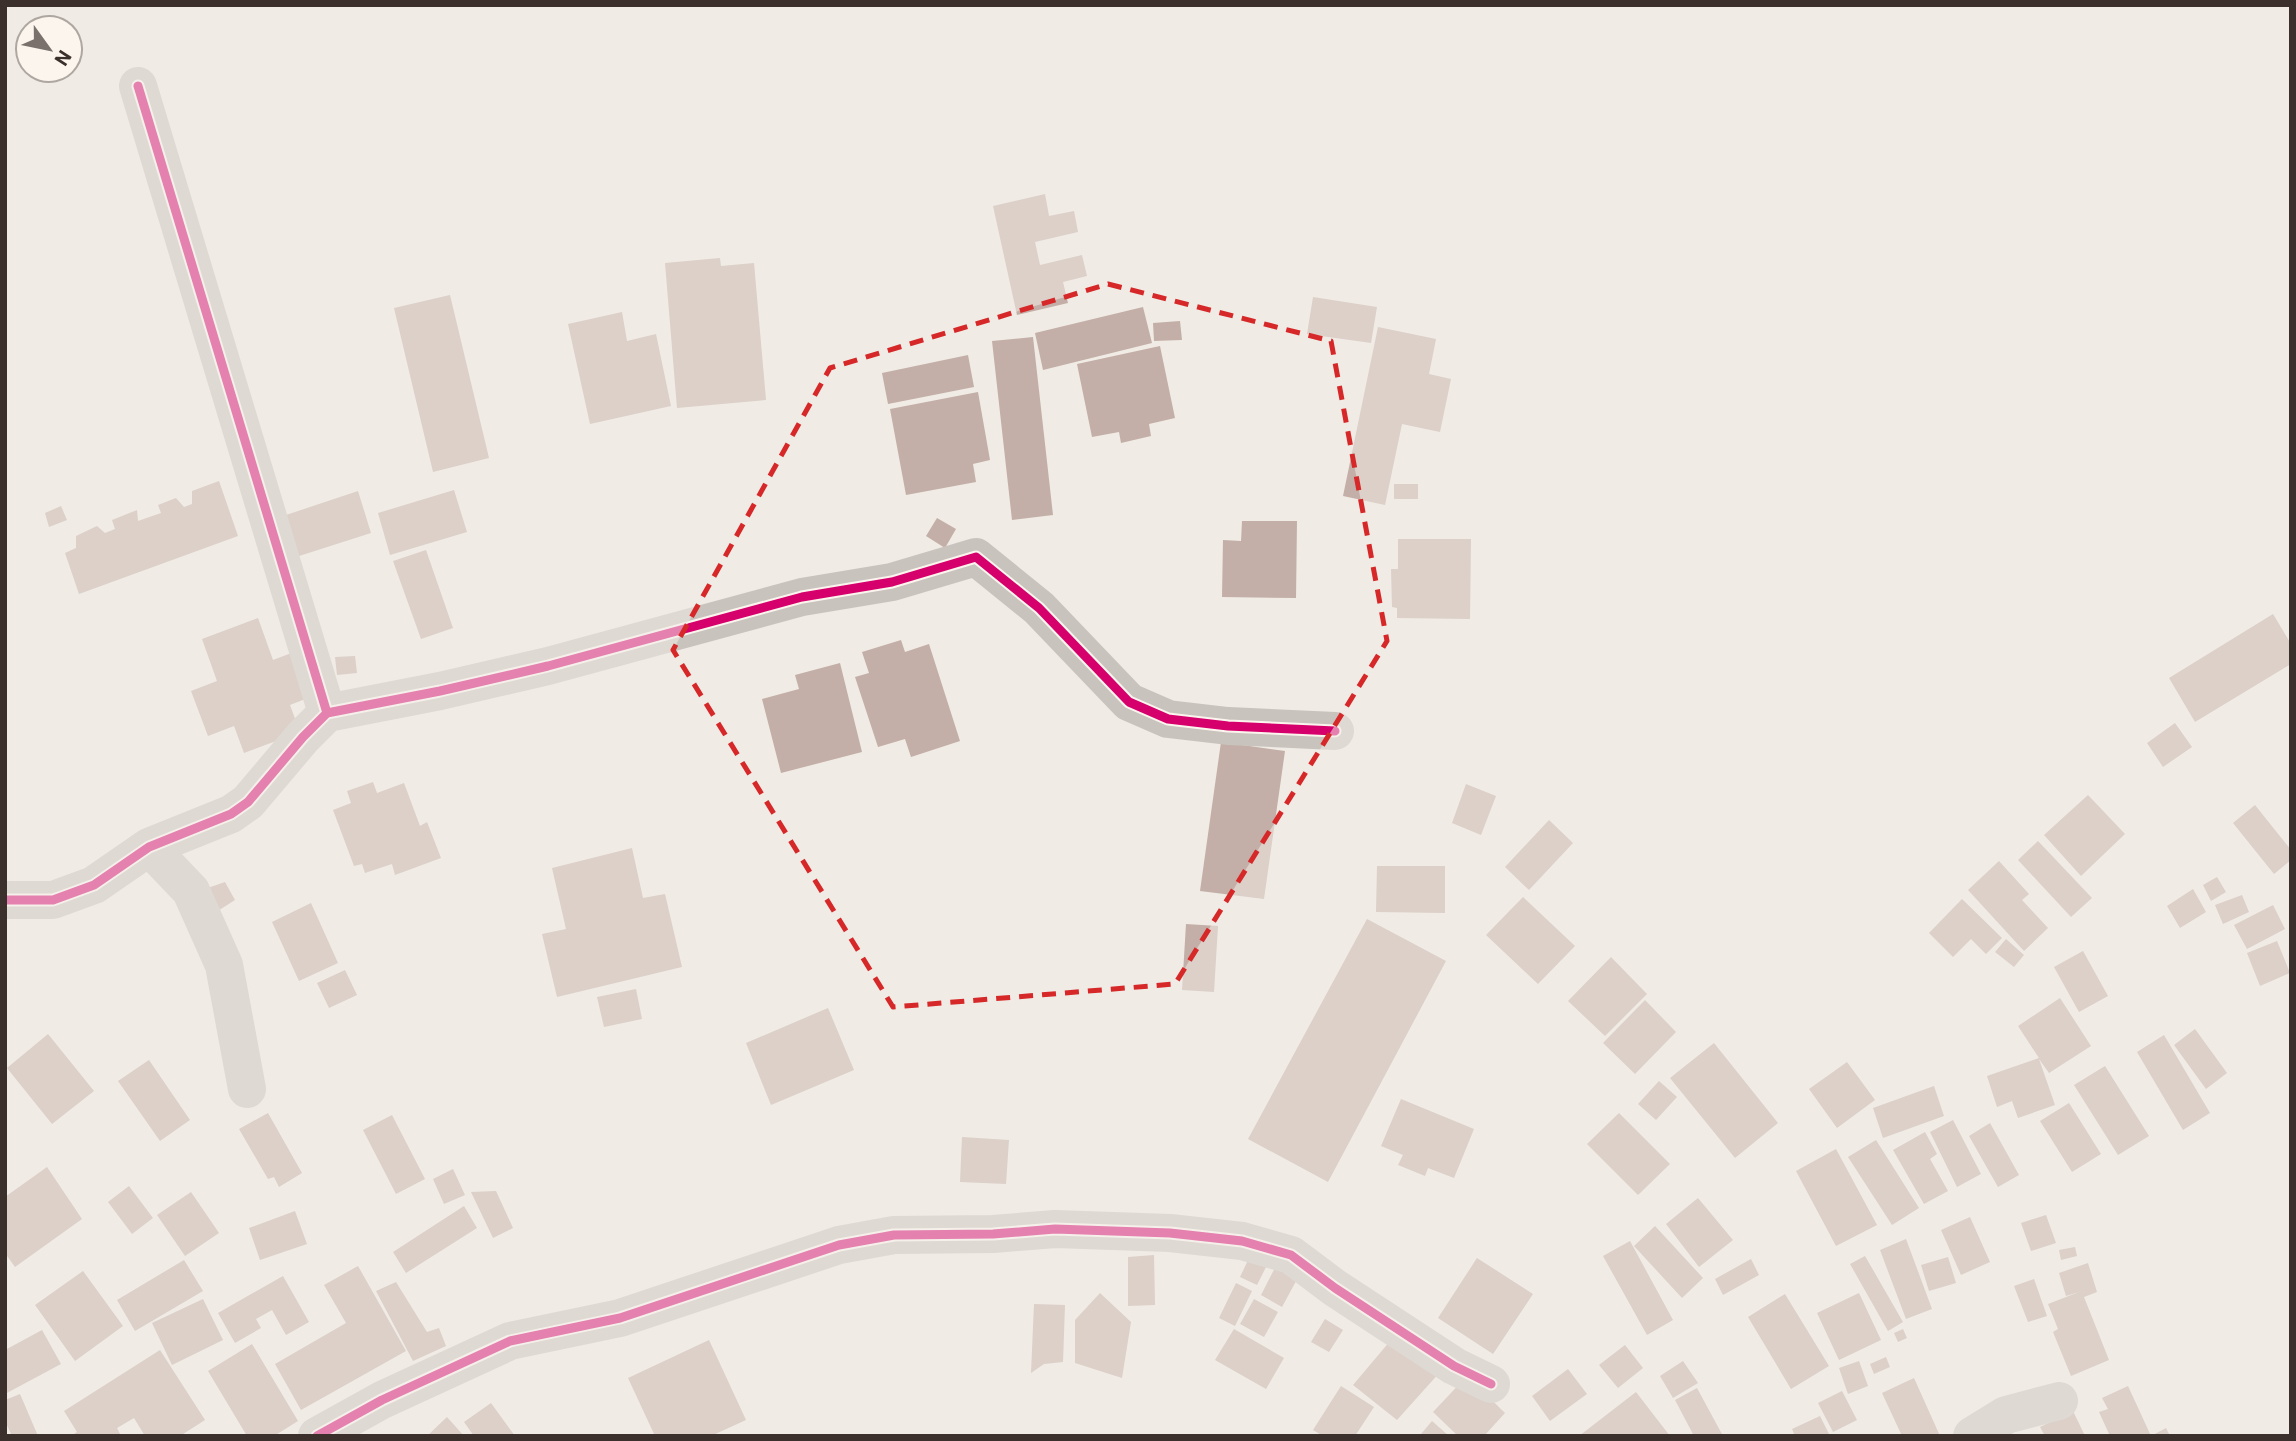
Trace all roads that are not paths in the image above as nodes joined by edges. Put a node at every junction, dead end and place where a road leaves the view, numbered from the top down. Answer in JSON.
{"nodes":[{"id":1,"x":138,"y":86,"type":"dead end"},
{"id":2,"x":327,"y":713,"type":"junction"},
{"id":3,"x":1335,"y":731,"type":"dead end"},
{"id":4,"x":149,"y":847,"type":"junction"},
{"id":5,"x":5,"y":900,"type":"edge"},
{"id":6,"x":247,"y":1088,"type":"dead end"},
{"id":7,"x":1491,"y":1384,"type":"dead end"},
{"id":8,"x":2059,"y":1401,"type":"dead end"},
{"id":9,"x":317,"y":1436,"type":"edge"},
{"id":10,"x":1972,"y":1436,"type":"edge"}],
"edges":[{"from":1,"to":2,"type":"street"},
{"from":2,"to":3,"type":"street"},
{"from":2,"to":4,"type":"street"},
{"from":4,"to":5,"type":"street"},
{"from":4,"to":6,"type":"street"},
{"from":7,"to":9,"type":"street"},
{"from":8,"to":10,"type":"street"}]}
